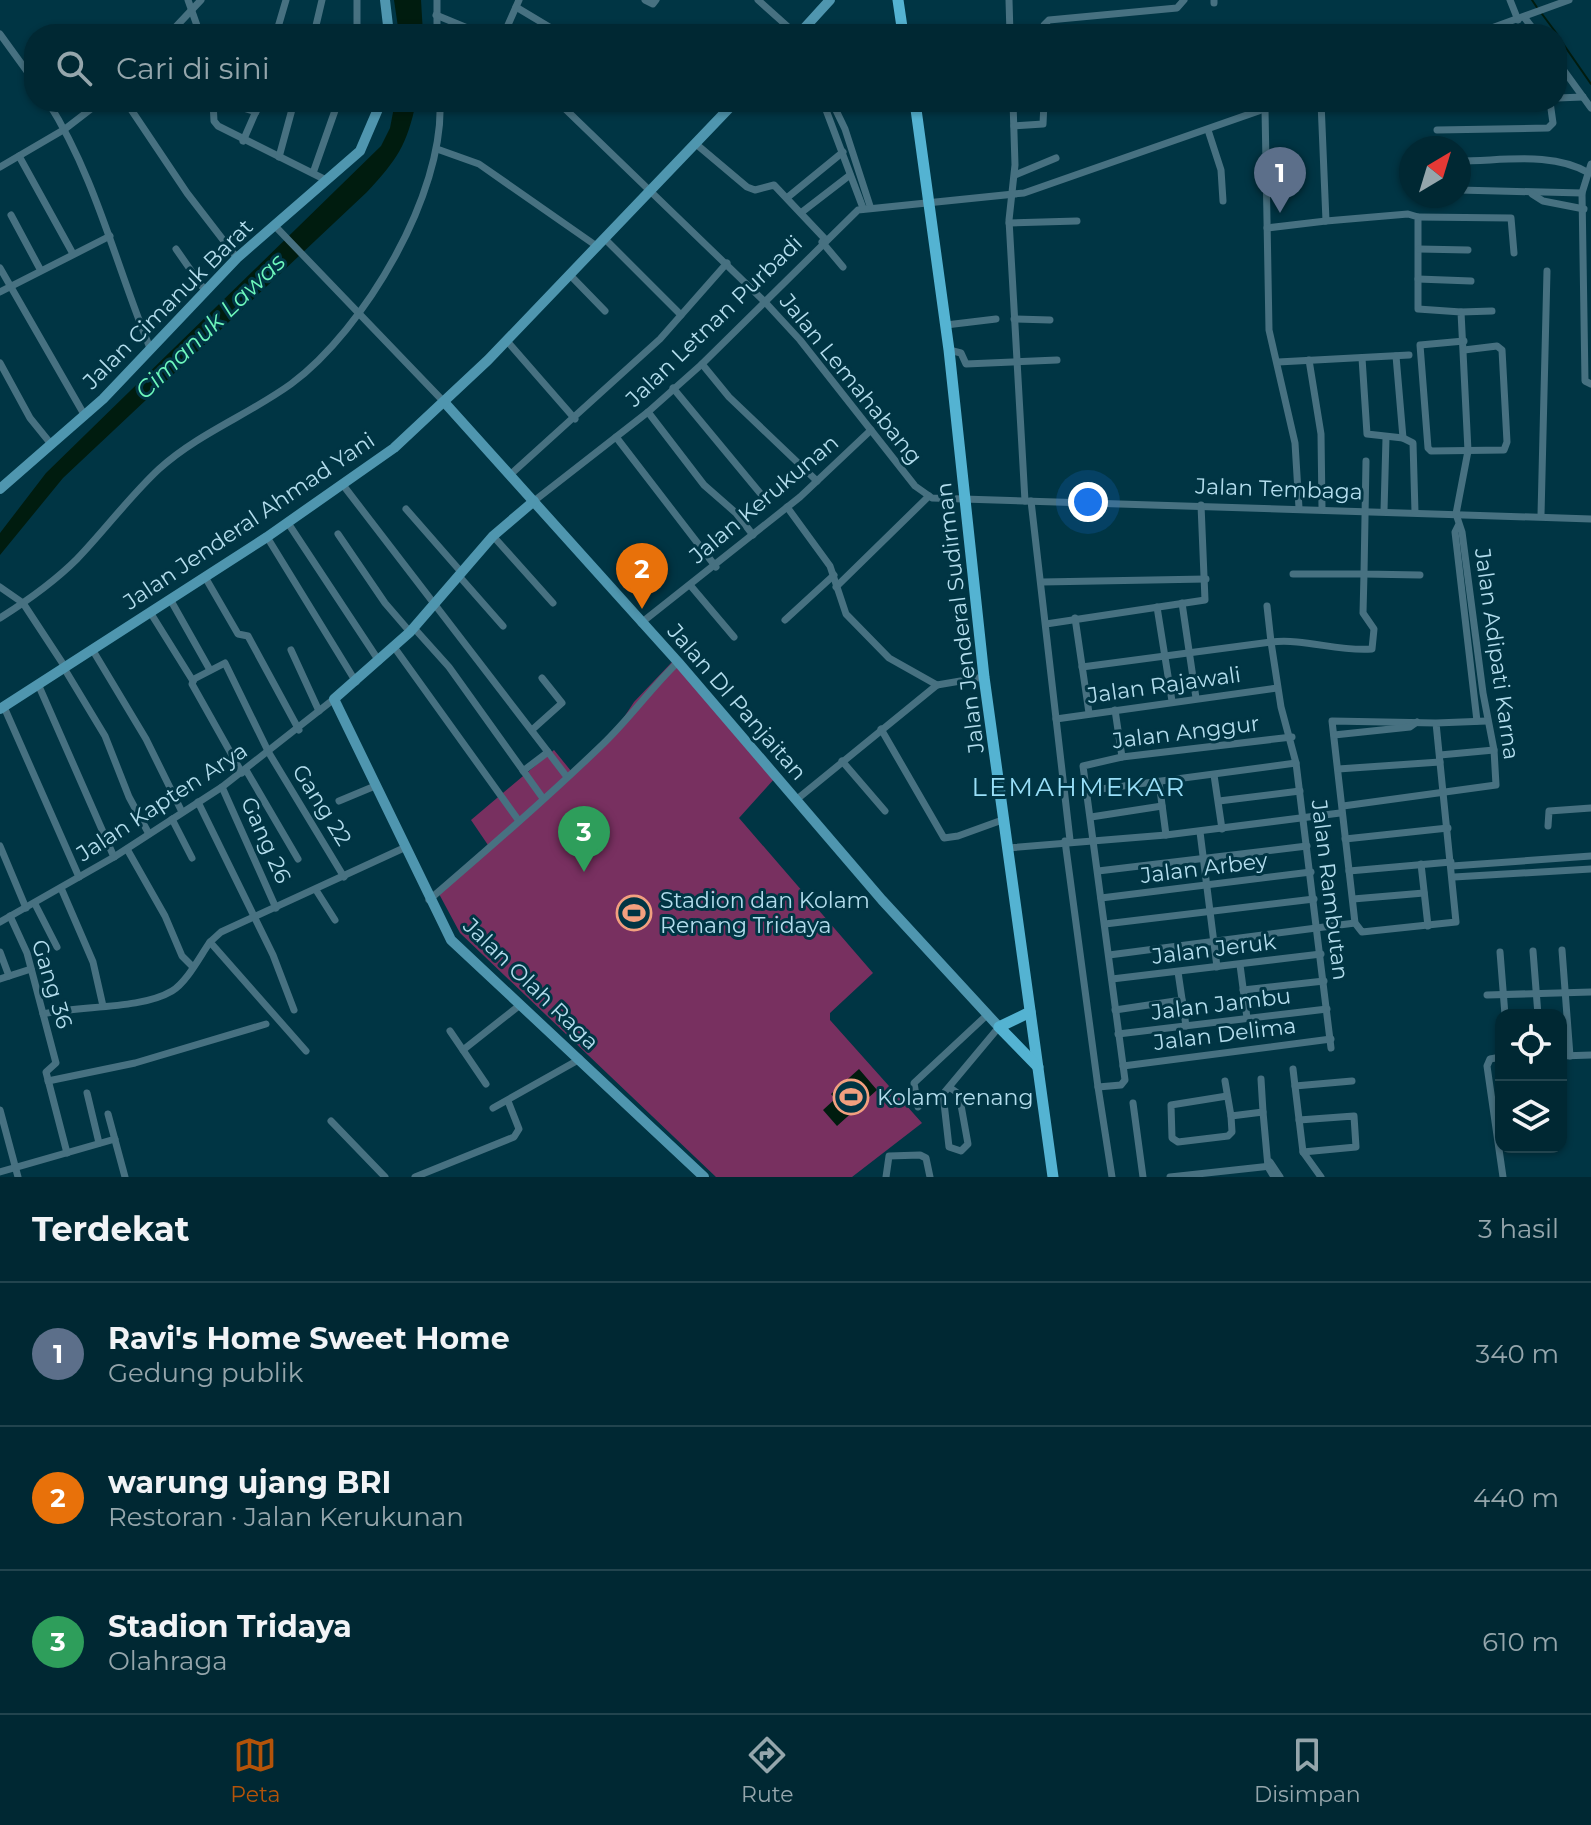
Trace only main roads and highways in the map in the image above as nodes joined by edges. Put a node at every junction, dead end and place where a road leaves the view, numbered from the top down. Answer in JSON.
{"nodes":[{"id":1,"x":898,"y":0,"type":"edge"},
{"id":2,"x":902,"y":24,"type":"edge"},
{"id":3,"x":917,"y":112,"type":"edge"},
{"id":4,"x":1030,"y":1012,"type":"junction"},
{"id":5,"x":1038,"y":1067,"type":"junction"},
{"id":6,"x":1053,"y":1177,"type":"edge"}],
"edges":[{"from":1,"to":2,"type":"main road"},
{"from":3,"to":4,"type":"main road","name":"Jalan Jenderal Sudirman"},
{"from":4,"to":5,"type":"main road","name":"Jalan Jenderal Sudirman"},
{"from":4,"to":5,"type":"main road"},
{"from":5,"to":6,"type":"main road","name":"Jalan Jenderal Sudirman"}]}
